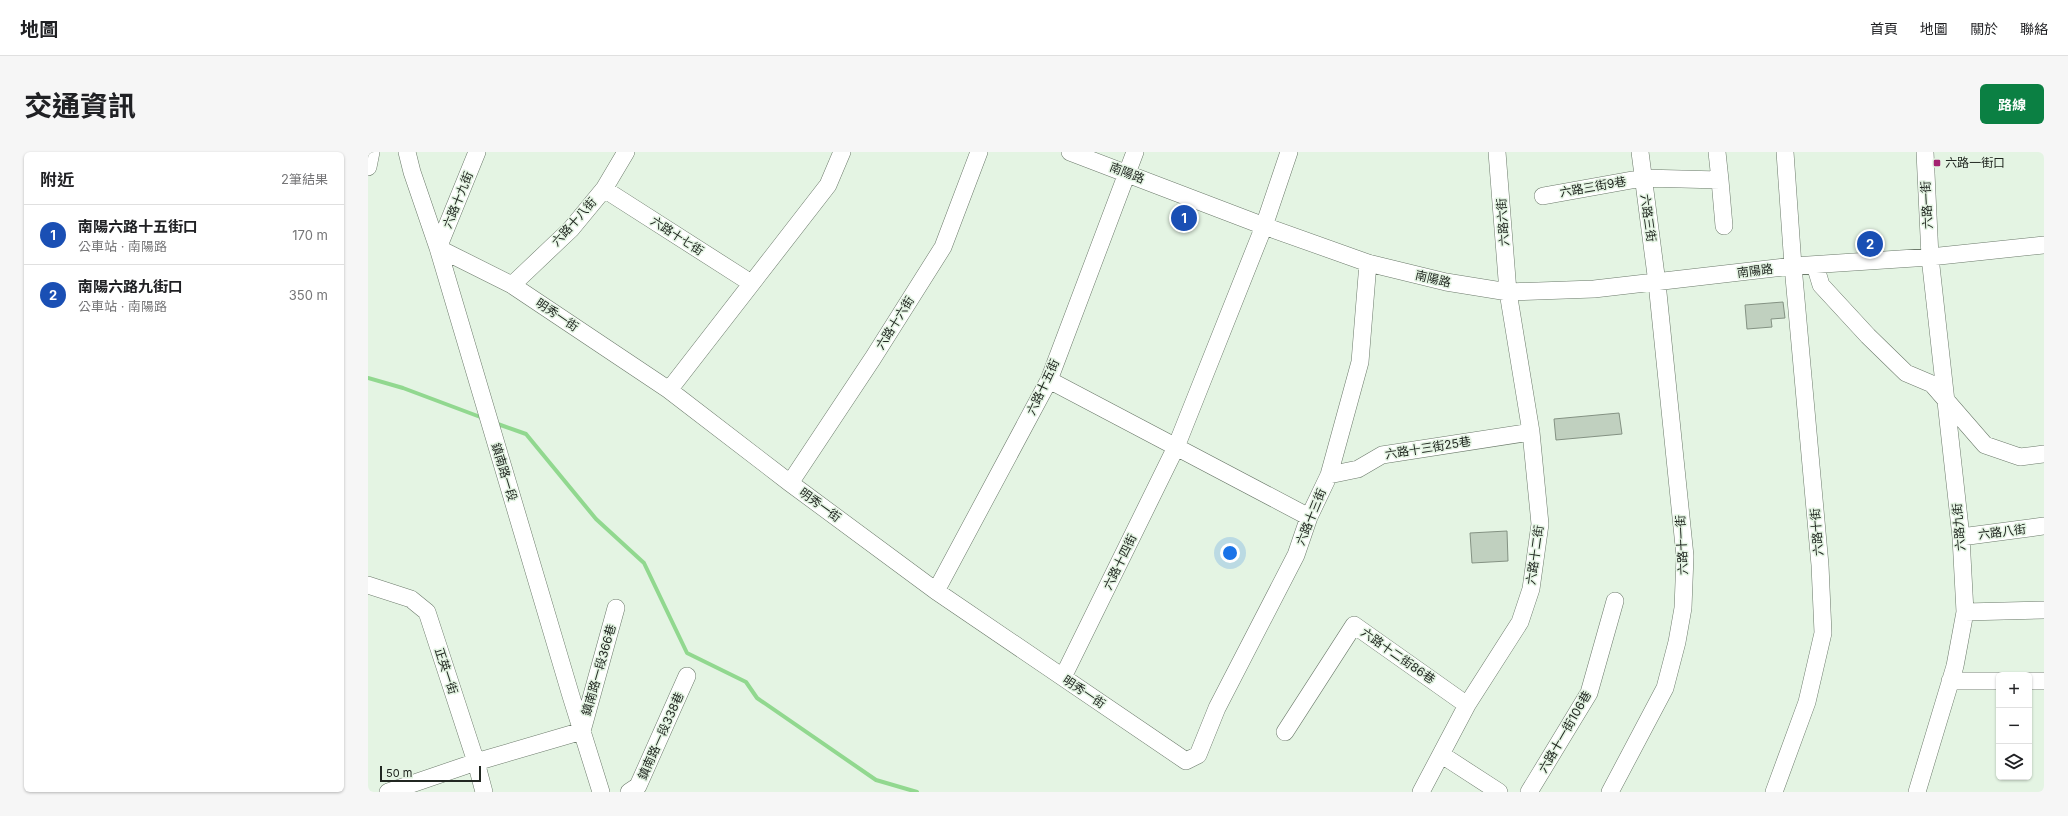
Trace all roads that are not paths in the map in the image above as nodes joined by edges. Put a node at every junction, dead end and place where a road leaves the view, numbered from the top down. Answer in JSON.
{"nodes":[{"id":1,"x":371,"y":152,"type":"edge"},
{"id":2,"x":407,"y":152,"type":"edge"},
{"id":3,"x":477,"y":152,"type":"edge"},
{"id":4,"x":626,"y":152,"type":"edge"},
{"id":5,"x":842,"y":152,"type":"edge"},
{"id":6,"x":979,"y":152,"type":"edge"},
{"id":7,"x":1070,"y":152,"type":"edge"},
{"id":8,"x":1135,"y":152,"type":"edge"},
{"id":9,"x":1289,"y":152,"type":"edge"},
{"id":10,"x":1497,"y":152,"type":"edge"},
{"id":11,"x":1640,"y":152,"type":"edge"},
{"id":12,"x":1717,"y":152,"type":"edge"},
{"id":13,"x":1785,"y":152,"type":"edge"},
{"id":14,"x":1925,"y":152,"type":"edge"},
{"id":15,"x":368,"y":167,"type":"edge"},
{"id":16,"x":1127,"y":173,"type":"junction"},
{"id":17,"x":1643,"y":178,"type":"junction"},
{"id":18,"x":1720,"y":180,"type":"junction"},
{"id":19,"x":604,"y":189,"type":"junction"},
{"id":20,"x":1543,"y":196,"type":"dead end"},
{"id":21,"x":1264,"y":226,"type":"junction"},
{"id":22,"x":1724,"y":226,"type":"dead end"},
{"id":23,"x":2044,"y":245,"type":"edge"},
{"id":24,"x":438,"y":248,"type":"junction"},
{"id":25,"x":1930,"y":257,"type":"junction"},
{"id":26,"x":1368,"y":263,"type":"junction"},
{"id":27,"x":1793,"y":266,"type":"junction"},
{"id":28,"x":1815,"y":266,"type":"junction"},
{"id":29,"x":751,"y":283,"type":"junction"},
{"id":30,"x":1657,"y":283,"type":"junction"},
{"id":31,"x":512,"y":285,"type":"junction"},
{"id":32,"x":1508,"y":292,"type":"junction"},
{"id":33,"x":1049,"y":380,"type":"junction"},
{"id":34,"x":669,"y":390,"type":"junction"},
{"id":35,"x":1948,"y":403,"type":"junction"},
{"id":36,"x":1530,"y":432,"type":"junction"},
{"id":37,"x":1176,"y":447,"type":"junction"},
{"id":38,"x":2044,"y":454,"type":"edge"},
{"id":39,"x":1329,"y":475,"type":"junction"},
{"id":40,"x":790,"y":483,"type":"junction"},
{"id":41,"x":1309,"y":516,"type":"junction"},
{"id":42,"x":2044,"y":526,"type":"edge"},
{"id":43,"x":1961,"y":537,"type":"junction"},
{"id":44,"x":368,"y":585,"type":"edge"},
{"id":45,"x":936,"y":591,"type":"junction"},
{"id":46,"x":1615,"y":601,"type":"dead end"},
{"id":47,"x":616,"y":608,"type":"dead end"},
{"id":48,"x":2044,"y":610,"type":"edge"},
{"id":49,"x":1965,"y":612,"type":"junction"},
{"id":50,"x":687,"y":676,"type":"dead end"},
{"id":51,"x":1063,"y":677,"type":"junction"},
{"id":52,"x":2044,"y":680,"type":"edge"},
{"id":53,"x":1950,"y":681,"type":"junction"},
{"id":54,"x":1996,"y":681,"type":"edge"},
{"id":55,"x":2032,"y":681,"type":"edge"},
{"id":56,"x":1467,"y":705,"type":"junction"},
{"id":57,"x":582,"y":731,"type":"junction"},
{"id":58,"x":1285,"y":732,"type":"dead end"},
{"id":59,"x":1198,"y":755,"type":"joint"},
{"id":60,"x":1442,"y":755,"type":"junction"},
{"id":61,"x":476,"y":762,"type":"junction"},
{"id":62,"x":1480,"y":787,"type":"edge"},
{"id":63,"x":388,"y":792,"type":"edge"},
{"id":64,"x":484,"y":792,"type":"edge"},
{"id":65,"x":602,"y":792,"type":"edge"},
{"id":66,"x":629,"y":792,"type":"edge"},
{"id":67,"x":1421,"y":792,"type":"edge"},
{"id":68,"x":1499,"y":792,"type":"edge"},
{"id":69,"x":1529,"y":792,"type":"edge"},
{"id":70,"x":1610,"y":792,"type":"edge"},
{"id":71,"x":1774,"y":792,"type":"edge"},
{"id":72,"x":1917,"y":792,"type":"edge"}],
"edges":[{"from":1,"to":15,"type":"street"},
{"from":2,"to":24,"type":"street","name":"鎮南路一段"},
{"from":3,"to":24,"type":"street","name":"六路十九街"},
{"from":4,"to":19,"type":"street","name":"六路十八街"},
{"from":5,"to":29,"type":"street"},
{"from":6,"to":40,"type":"street","name":"六路十六街"},
{"from":7,"to":16,"type":"street","name":"南陽路"},
{"from":8,"to":16,"type":"street","name":"六路十五街"},
{"from":9,"to":21,"type":"street"},
{"from":10,"to":32,"type":"street","name":"六路六街"},
{"from":11,"to":17,"type":"street","name":"六路三街"},
{"from":12,"to":18,"type":"street"},
{"from":13,"to":27,"type":"street"},
{"from":14,"to":25,"type":"street","name":"六路一街"},
{"from":16,"to":21,"type":"street","name":"南陽路"},
{"from":16,"to":33,"type":"street","name":"六路十五街"},
{"from":17,"to":18,"type":"street","name":"六路三街9巷"},
{"from":17,"to":20,"type":"street","name":"六路三街9巷"},
{"from":17,"to":30,"type":"street","name":"六路三街"},
{"from":18,"to":22,"type":"street"},
{"from":19,"to":29,"type":"street","name":"六路十七街"},
{"from":19,"to":31,"type":"street","name":"六路十八街"},
{"from":21,"to":26,"type":"street","name":"南陽路"},
{"from":21,"to":37,"type":"street","name":"六路十四街"},
{"from":23,"to":25,"type":"street","name":"南陽路"},
{"from":24,"to":31,"type":"street","name":"明秀一街"},
{"from":24,"to":57,"type":"street","name":"鎮南路一段"},
{"from":25,"to":28,"type":"street","name":"南陽路"},
{"from":25,"to":35,"type":"street","name":"六路九街"},
{"from":26,"to":32,"type":"street","name":"南陽路"},
{"from":26,"to":39,"type":"street","name":"六路十三街"},
{"from":27,"to":28,"type":"street","name":"南陽路"},
{"from":27,"to":30,"type":"street","name":"南陽路"},
{"from":27,"to":71,"type":"street","name":"六路十街"},
{"from":28,"to":35,"type":"street"},
{"from":29,"to":34,"type":"street"},
{"from":30,"to":32,"type":"street","name":"南陽路"},
{"from":30,"to":70,"type":"street","name":"六路十一街"},
{"from":31,"to":34,"type":"street","name":"明秀一街"},
{"from":32,"to":36,"type":"street","name":"六路十二街"},
{"from":33,"to":37,"type":"street"},
{"from":33,"to":45,"type":"street","name":"六路十五街"},
{"from":34,"to":40,"type":"street","name":"明秀一街"},
{"from":35,"to":38,"type":"street"},
{"from":35,"to":43,"type":"street","name":"六路九街"},
{"from":36,"to":39,"type":"street","name":"六路十三街25巷"},
{"from":36,"to":56,"type":"street","name":"六路十二街"},
{"from":37,"to":41,"type":"street"},
{"from":37,"to":51,"type":"street","name":"六路十四街"},
{"from":39,"to":41,"type":"street","name":"六路十三街"},
{"from":40,"to":45,"type":"street","name":"明秀一街"},
{"from":41,"to":59,"type":"street","name":"六路十三街"},
{"from":42,"to":43,"type":"street","name":"六路八街"},
{"from":43,"to":49,"type":"street","name":"六路九街"},
{"from":44,"to":61,"type":"street","name":"正英一街"},
{"from":45,"to":51,"type":"street","name":"明秀一街"},
{"from":46,"to":69,"type":"street","name":"六路十一街106巷"},
{"from":47,"to":57,"type":"street","name":"鎮南路一段366巷"},
{"from":48,"to":49,"type":"street"},
{"from":49,"to":53,"type":"street","name":"六路九街"},
{"from":50,"to":66,"type":"street","name":"鎮南路一段338巷"},
{"from":51,"to":59,"type":"street","name":"明秀一街"},
{"from":52,"to":55,"type":"street"},
{"from":53,"to":54,"type":"street"},
{"from":53,"to":72,"type":"street","name":"六路九街"},
{"from":56,"to":58,"type":"street","name":"六路十二街86巷"},
{"from":56,"to":60,"type":"street","name":"六路十二街"},
{"from":57,"to":61,"type":"street"},
{"from":57,"to":65,"type":"street","name":"鎮南路一段"},
{"from":60,"to":62,"type":"street"},
{"from":60,"to":67,"type":"street","name":"六路十二街"},
{"from":61,"to":63,"type":"street"},
{"from":61,"to":64,"type":"street","name":"正英一街"},
{"from":62,"to":68,"type":"street"}]}
